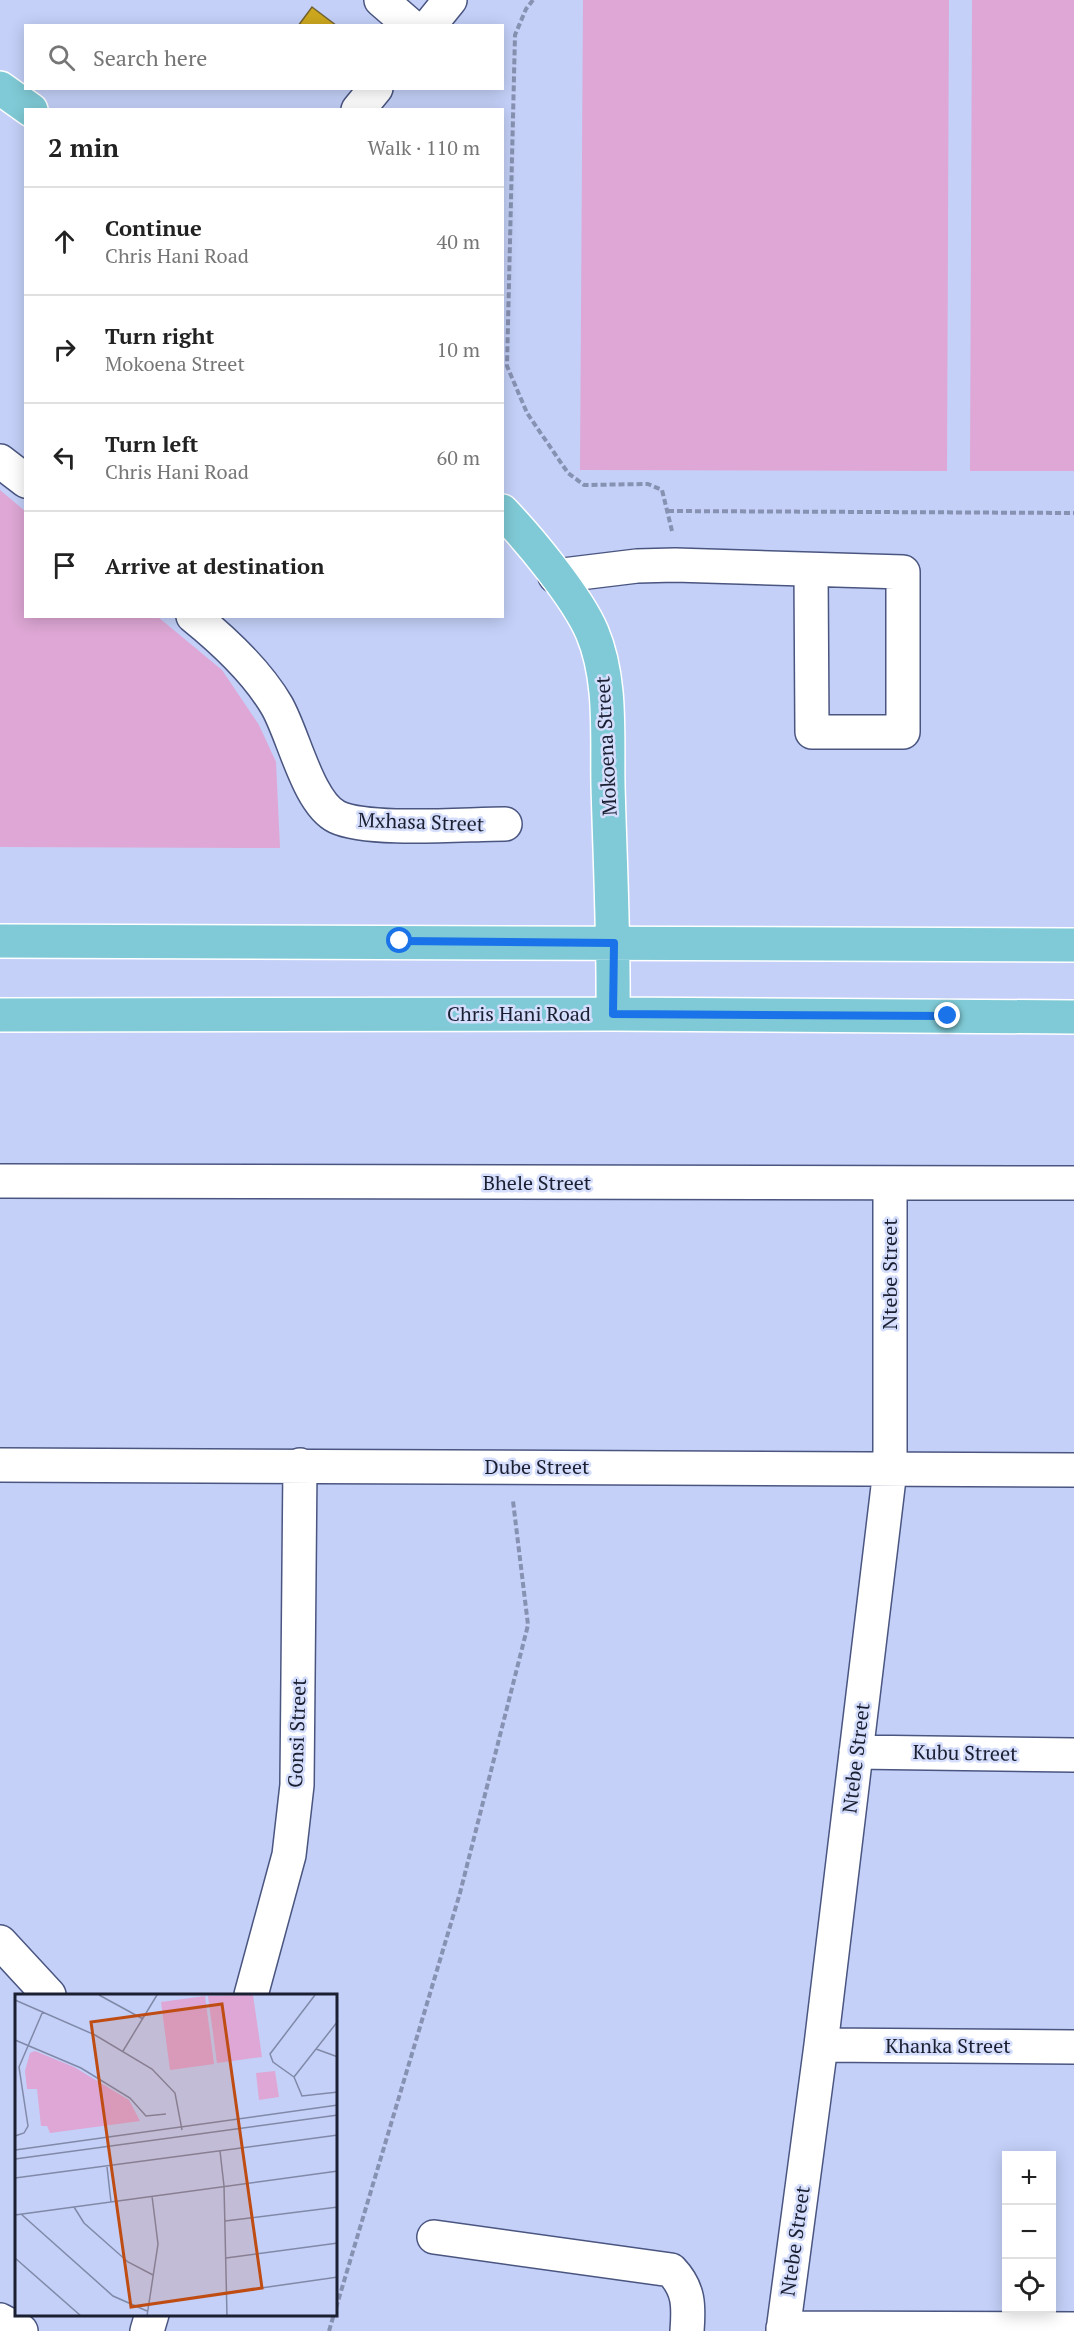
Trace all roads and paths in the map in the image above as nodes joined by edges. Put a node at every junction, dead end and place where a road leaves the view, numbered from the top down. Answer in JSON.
{"nodes":[{"id":1,"x":381,"y":0,"type":"edge"},
{"id":2,"x":450,"y":0,"type":"edge"},
{"id":3,"x":533,"y":0,"type":"edge"},
{"id":4,"x":409,"y":24,"type":"edge"},
{"id":5,"x":431,"y":24,"type":"edge"},
{"id":6,"x":0,"y":88,"type":"edge"},
{"id":7,"x":374,"y":90,"type":"edge"},
{"id":8,"x":28,"y":108,"type":"edge"},
{"id":9,"x":360,"y":108,"type":"edge"},
{"id":10,"x":0,"y":461,"type":"edge"},
{"id":11,"x":24,"y":480,"type":"edge"},
{"id":12,"x":504,"y":513,"type":"edge"},
{"id":13,"x":1074,"y":513,"type":"edge"},
{"id":14,"x":811,"y":570,"type":"junction"},
{"id":15,"x":555,"y":576,"type":"junction"},
{"id":16,"x":195,"y":618,"type":"edge"},
{"id":17,"x":505,"y":824,"type":"dead end"},
{"id":18,"x":0,"y":941,"type":"edge"},
{"id":19,"x":614,"y":943,"type":"junction"},
{"id":20,"x":1074,"y":945,"type":"edge"},
{"id":21,"x":613,"y":1014,"type":"junction"},
{"id":22,"x":0,"y":1016,"type":"edge"},
{"id":23,"x":1074,"y":1017,"type":"edge"},
{"id":24,"x":0,"y":1181,"type":"edge"},
{"id":25,"x":890,"y":1183,"type":"junction"},
{"id":26,"x":1074,"y":1183,"type":"edge"},
{"id":27,"x":0,"y":1465,"type":"edge"},
{"id":28,"x":300,"y":1465,"type":"junction"},
{"id":29,"x":509,"y":1467,"type":"junction"},
{"id":30,"x":890,"y":1470,"type":"junction"},
{"id":31,"x":1074,"y":1470,"type":"edge"},
{"id":32,"x":856,"y":1752,"type":"junction"},
{"id":33,"x":1074,"y":1755,"type":"edge"},
{"id":34,"x":0,"y":1942,"type":"edge"},
{"id":35,"x":48,"y":1994,"type":"edge"},
{"id":36,"x":251,"y":1994,"type":"edge"},
{"id":37,"x":821,"y":2045,"type":"junction"},
{"id":38,"x":1074,"y":2047,"type":"edge"},
{"id":39,"x":434,"y":2237,"type":"dead end"},
{"id":40,"x":338,"y":2301,"type":"edge"},
{"id":41,"x":151,"y":2316,"type":"edge"},
{"id":42,"x":333,"y":2316,"type":"edge"},
{"id":43,"x":0,"y":2320,"type":"edge"},
{"id":44,"x":1074,"y":2329,"type":"edge"},
{"id":45,"x":783,"y":2330,"type":"edge"},
{"id":46,"x":21,"y":2331,"type":"edge"},
{"id":47,"x":147,"y":2331,"type":"edge"},
{"id":48,"x":329,"y":2331,"type":"edge"},
{"id":49,"x":687,"y":2331,"type":"edge"}],
"edges":[{"from":1,"to":4,"type":"street"},
{"from":2,"to":5,"type":"street"},
{"from":3,"to":13,"type":"path"},
{"from":6,"to":8,"type":"main road"},
{"from":7,"to":9,"type":"street"},
{"from":10,"to":11,"type":"street"},
{"from":12,"to":15,"type":"main road","name":"Mokoena Street"},
{"from":14,"to":14,"type":"street"},
{"from":14,"to":15,"type":"street"},
{"from":15,"to":19,"type":"main road","name":"Mokoena Street"},
{"from":16,"to":17,"type":"street","name":"Mxhasa Street"},
{"from":18,"to":19,"type":"main road"},
{"from":19,"to":20,"type":"main road"},
{"from":19,"to":21,"type":"main road","name":"Mokoena Street"},
{"from":21,"to":22,"type":"main road","name":"Chris Hani Road"},
{"from":21,"to":23,"type":"main road","name":"Chris Hani Road"},
{"from":24,"to":25,"type":"street","name":"Bhele Street"},
{"from":25,"to":26,"type":"street","name":"Bhele Street"},
{"from":25,"to":30,"type":"street","name":"Ntebe Street"},
{"from":27,"to":28,"type":"street","name":"Dube Street"},
{"from":28,"to":29,"type":"street","name":"Dube Street"},
{"from":28,"to":36,"type":"street","name":"Gonsi Street"},
{"from":29,"to":30,"type":"street","name":"Dube Street"},
{"from":29,"to":40,"type":"path"},
{"from":30,"to":31,"type":"street","name":"Dube Street"},
{"from":30,"to":32,"type":"street","name":"Ntebe Street"},
{"from":32,"to":33,"type":"street","name":"Kubu Street"},
{"from":32,"to":37,"type":"street","name":"Ntebe Street"},
{"from":34,"to":35,"type":"street"},
{"from":37,"to":38,"type":"street","name":"Khanka Street"},
{"from":37,"to":45,"type":"street","name":"Ntebe Street"},
{"from":39,"to":49,"type":"street"},
{"from":41,"to":47,"type":"street"},
{"from":42,"to":48,"type":"path"},
{"from":43,"to":46,"type":"street"},
{"from":44,"to":45,"type":"street"}]}
